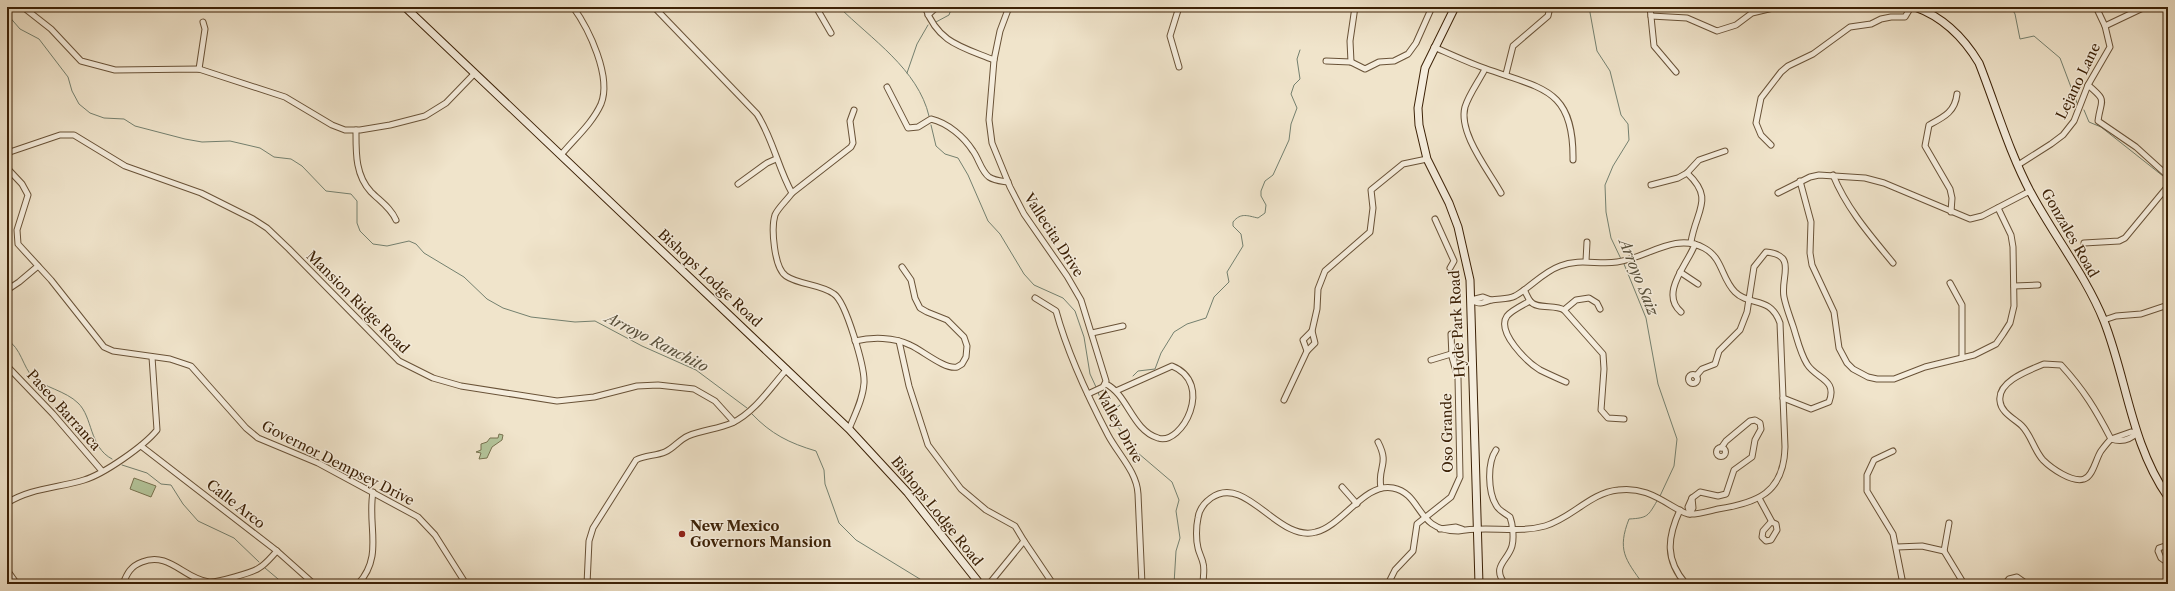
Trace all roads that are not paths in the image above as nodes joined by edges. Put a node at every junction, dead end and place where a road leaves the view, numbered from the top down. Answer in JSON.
{"nodes":[{"id":1,"x":23,"y":7,"type":"edge"},
{"id":2,"x":405,"y":7,"type":"edge"},
{"id":3,"x":573,"y":7,"type":"edge"},
{"id":4,"x":654,"y":7,"type":"edge"},
{"id":5,"x":816,"y":7,"type":"edge"},
{"id":6,"x":925,"y":7,"type":"edge"},
{"id":7,"x":937,"y":7,"type":"edge"},
{"id":8,"x":1009,"y":7,"type":"edge"},
{"id":9,"x":1179,"y":7,"type":"edge"},
{"id":10,"x":1355,"y":7,"type":"edge"},
{"id":11,"x":1432,"y":7,"type":"edge"},
{"id":12,"x":1454,"y":7,"type":"edge"},
{"id":13,"x":1550,"y":7,"type":"edge"},
{"id":14,"x":1650,"y":7,"type":"edge"},
{"id":15,"x":1778,"y":7,"type":"edge"},
{"id":16,"x":1911,"y":7,"type":"edge"},
{"id":17,"x":1915,"y":7,"type":"edge"},
{"id":18,"x":2096,"y":7,"type":"edge"},
{"id":19,"x":2146,"y":7,"type":"edge"},
{"id":20,"x":928,"y":15,"type":"junction"},
{"id":21,"x":1651,"y":16,"type":"junction"},
{"id":22,"x":203,"y":22,"type":"dead end"},
{"id":23,"x":2105,"y":26,"type":"junction"},
{"id":24,"x":831,"y":33,"type":"dead end"},
{"id":25,"x":1434,"y":47,"type":"junction"},
{"id":26,"x":994,"y":60,"type":"junction"},
{"id":27,"x":1326,"y":61,"type":"dead end"},
{"id":28,"x":1351,"y":62,"type":"junction"},
{"id":29,"x":1179,"y":67,"type":"dead end"},
{"id":30,"x":199,"y":69,"type":"junction"},
{"id":31,"x":1485,"y":69,"type":"junction"},
{"id":32,"x":1676,"y":72,"type":"dead end"},
{"id":33,"x":475,"y":73,"type":"junction"},
{"id":34,"x":1506,"y":74,"type":"junction"},
{"id":35,"x":2088,"y":85,"type":"junction"},
{"id":36,"x":888,"y":87,"type":"dead end"},
{"id":37,"x":1957,"y":94,"type":"dead end"},
{"id":38,"x":854,"y":110,"type":"dead end"},
{"id":39,"x":356,"y":130,"type":"junction"},
{"id":40,"x":1771,"y":145,"type":"dead end"},
{"id":41,"x":1725,"y":151,"type":"dead end"},
{"id":42,"x":7,"y":154,"type":"edge"},
{"id":43,"x":561,"y":155,"type":"junction"},
{"id":44,"x":776,"y":159,"type":"junction"},
{"id":45,"x":1427,"y":159,"type":"junction"},
{"id":46,"x":1572,"y":160,"type":"dead end"},
{"id":47,"x":2018,"y":165,"type":"junction"},
{"id":48,"x":7,"y":168,"type":"edge"},
{"id":49,"x":1686,"y":173,"type":"junction"},
{"id":50,"x":1833,"y":175,"type":"junction"},
{"id":51,"x":2168,"y":176,"type":"edge"},
{"id":52,"x":1800,"y":181,"type":"junction"},
{"id":53,"x":1008,"y":182,"type":"junction"},
{"id":54,"x":738,"y":184,"type":"dead end"},
{"id":55,"x":1651,"y":185,"type":"dead end"},
{"id":56,"x":2168,"y":186,"type":"edge"},
{"id":57,"x":2030,"y":191,"type":"junction"},
{"id":58,"x":1501,"y":193,"type":"dead end"},
{"id":59,"x":1778,"y":193,"type":"dead end"},
{"id":60,"x":792,"y":194,"type":"junction"},
{"id":61,"x":1998,"y":208,"type":"junction"},
{"id":62,"x":1951,"y":212,"type":"junction"},
{"id":63,"x":1435,"y":219,"type":"dead end"},
{"id":64,"x":396,"y":220,"type":"dead end"},
{"id":65,"x":1587,"y":242,"type":"dead end"},
{"id":66,"x":1693,"y":243,"type":"junction"},
{"id":67,"x":2084,"y":243,"type":"dead end"},
{"id":68,"x":1466,"y":260,"type":"junction"},
{"id":69,"x":1454,"y":261,"type":"junction"},
{"id":70,"x":1586,"y":261,"type":"junction"},
{"id":71,"x":1892,"y":264,"type":"dead end"},
{"id":72,"x":38,"y":266,"type":"junction"},
{"id":73,"x":902,"y":267,"type":"dead end"},
{"id":74,"x":1450,"y":268,"type":"dead end"},
{"id":75,"x":1680,"y":272,"type":"junction"},
{"id":76,"x":1950,"y":283,"type":"dead end"},
{"id":77,"x":1698,"y":284,"type":"dead end"},
{"id":78,"x":2038,"y":285,"type":"dead end"},
{"id":79,"x":2014,"y":286,"type":"junction"},
{"id":80,"x":7,"y":290,"type":"edge"},
{"id":81,"x":1524,"y":290,"type":"junction"},
{"id":82,"x":1035,"y":298,"type":"dead end"},
{"id":83,"x":1750,"y":299,"type":"junction"},
{"id":84,"x":1471,"y":300,"type":"junction"},
{"id":85,"x":1530,"y":301,"type":"junction"},
{"id":86,"x":2168,"y":305,"type":"edge"},
{"id":87,"x":1600,"y":309,"type":"dead end"},
{"id":88,"x":1564,"y":310,"type":"junction"},
{"id":89,"x":1681,"y":312,"type":"dead end"},
{"id":90,"x":2104,"y":320,"type":"junction"},
{"id":91,"x":1123,"y":326,"type":"dead end"},
{"id":92,"x":1312,"y":331,"type":"junction"},
{"id":93,"x":1092,"y":333,"type":"junction"},
{"id":94,"x":1451,"y":334,"type":"dead end"},
{"id":95,"x":855,"y":341,"type":"junction"},
{"id":96,"x":899,"y":341,"type":"junction"},
{"id":97,"x":1307,"y":351,"type":"junction"},
{"id":98,"x":1452,"y":354,"type":"junction"},
{"id":99,"x":152,"y":357,"type":"junction"},
{"id":100,"x":1962,"y":358,"type":"junction"},
{"id":101,"x":1431,"y":360,"type":"dead end"},
{"id":102,"x":7,"y":366,"type":"edge"},
{"id":103,"x":787,"y":370,"type":"junction"},
{"id":104,"x":1696,"y":376,"type":"dead end"},
{"id":105,"x":1566,"y":382,"type":"dead end"},
{"id":106,"x":1106,"y":384,"type":"junction"},
{"id":107,"x":1116,"y":391,"type":"junction"},
{"id":108,"x":1088,"y":394,"type":"junction"},
{"id":109,"x":1783,"y":398,"type":"junction"},
{"id":110,"x":1284,"y":400,"type":"dead end"},
{"id":111,"x":1624,"y":419,"type":"dead end"},
{"id":112,"x":734,"y":422,"type":"junction"},
{"id":113,"x":849,"y":429,"type":"junction"},
{"id":114,"x":2137,"y":433,"type":"junction"},
{"id":115,"x":2111,"y":439,"type":"junction"},
{"id":116,"x":1378,"y":442,"type":"dead end"},
{"id":117,"x":141,"y":446,"type":"junction"},
{"id":118,"x":1721,"y":448,"type":"dead end"},
{"id":119,"x":1496,"y":450,"type":"dead end"},
{"id":120,"x":1893,"y":451,"type":"dead end"},
{"id":121,"x":102,"y":471,"type":"junction"},
{"id":122,"x":1342,"y":487,"type":"dead end"},
{"id":123,"x":1381,"y":488,"type":"junction"},
{"id":124,"x":372,"y":492,"type":"junction"},
{"id":125,"x":2168,"y":497,"type":"edge"},
{"id":126,"x":1759,"y":498,"type":"junction"},
{"id":127,"x":7,"y":503,"type":"edge"},
{"id":128,"x":1357,"y":504,"type":"junction"},
{"id":129,"x":1680,"y":510,"type":"junction"},
{"id":130,"x":1690,"y":514,"type":"junction"},
{"id":131,"x":1425,"y":518,"type":"junction"},
{"id":132,"x":1772,"y":522,"type":"dead end"},
{"id":133,"x":1949,"y":522,"type":"dead end"},
{"id":134,"x":1512,"y":528,"type":"junction"},
{"id":135,"x":1478,"y":529,"type":"junction"},
{"id":136,"x":1024,"y":541,"type":"junction"},
{"id":137,"x":2168,"y":545,"type":"edge"},
{"id":138,"x":1897,"y":547,"type":"junction"},
{"id":139,"x":277,"y":551,"type":"junction"},
{"id":140,"x":1944,"y":551,"type":"junction"},
{"id":141,"x":2168,"y":563,"type":"edge"},
{"id":142,"x":7,"y":570,"type":"edge"},
{"id":143,"x":17,"y":584,"type":"edge"},
{"id":144,"x":124,"y":584,"type":"edge"},
{"id":145,"x":314,"y":584,"type":"edge"},
{"id":146,"x":358,"y":584,"type":"edge"},
{"id":147,"x":466,"y":584,"type":"edge"},
{"id":148,"x":587,"y":584,"type":"edge"},
{"id":149,"x":980,"y":584,"type":"edge"},
{"id":150,"x":989,"y":584,"type":"edge"},
{"id":151,"x":1053,"y":584,"type":"edge"},
{"id":152,"x":1142,"y":584,"type":"edge"},
{"id":153,"x":1203,"y":584,"type":"edge"},
{"id":154,"x":1388,"y":584,"type":"edge"},
{"id":155,"x":1479,"y":584,"type":"edge"},
{"id":156,"x":1505,"y":584,"type":"edge"},
{"id":157,"x":1686,"y":584,"type":"edge"},
{"id":158,"x":1903,"y":584,"type":"edge"},
{"id":159,"x":1964,"y":584,"type":"edge"},
{"id":160,"x":2005,"y":584,"type":"edge"},
{"id":161,"x":2027,"y":584,"type":"edge"}],
"edges":[{"from":1,"to":30,"type":"street"},
{"from":2,"to":33,"type":"street","name":"Bishops Lodge Road"},
{"from":3,"to":43,"type":"street"},
{"from":4,"to":44,"type":"street"},
{"from":5,"to":24,"type":"street"},
{"from":6,"to":20,"type":"street"},
{"from":7,"to":20,"type":"street"},
{"from":8,"to":26,"type":"street","name":"Vallecita Drive"},
{"from":9,"to":29,"type":"street"},
{"from":10,"to":28,"type":"street"},
{"from":11,"to":28,"type":"street"},
{"from":12,"to":25,"type":"street","name":"Hyde Park Road"},
{"from":13,"to":34,"type":"street"},
{"from":14,"to":21,"type":"street"},
{"from":15,"to":21,"type":"street"},
{"from":16,"to":40,"type":"street"},
{"from":17,"to":47,"type":"street","name":"Gonzales Road"},
{"from":18,"to":23,"type":"street","name":"Lejano Lane"},
{"from":19,"to":23,"type":"street"},
{"from":20,"to":26,"type":"street"},
{"from":21,"to":32,"type":"street"},
{"from":22,"to":30,"type":"street"},
{"from":23,"to":35,"type":"street","name":"Lejano Lane"},
{"from":25,"to":31,"type":"street"},
{"from":25,"to":45,"type":"street","name":"Hyde Park Road"},
{"from":26,"to":53,"type":"street","name":"Vallecita Drive"},
{"from":27,"to":28,"type":"street"},
{"from":30,"to":39,"type":"street"},
{"from":31,"to":34,"type":"street"},
{"from":31,"to":58,"type":"street"},
{"from":33,"to":39,"type":"street"},
{"from":33,"to":43,"type":"street","name":"Bishops Lodge Road"},
{"from":34,"to":46,"type":"street"},
{"from":35,"to":47,"type":"street","name":"Lejano Lane"},
{"from":35,"to":51,"type":"street"},
{"from":36,"to":53,"type":"street"},
{"from":37,"to":62,"type":"street"},
{"from":38,"to":60,"type":"street"},
{"from":39,"to":64,"type":"street"},
{"from":41,"to":49,"type":"street"},
{"from":42,"to":112,"type":"street","name":"Mansion Ridge Road"},
{"from":43,"to":103,"type":"street","name":"Bishops Lodge Road"},
{"from":44,"to":54,"type":"street"},
{"from":44,"to":60,"type":"street"},
{"from":45,"to":68,"type":"street","name":"Hyde Park Road"},
{"from":45,"to":92,"type":"street"},
{"from":47,"to":57,"type":"street","name":"Gonzales Road"},
{"from":48,"to":72,"type":"street","name":"Governor Dempsey Drive"},
{"from":49,"to":55,"type":"street"},
{"from":49,"to":66,"type":"street"},
{"from":50,"to":52,"type":"street"},
{"from":50,"to":62,"type":"street"},
{"from":50,"to":71,"type":"street"},
{"from":52,"to":59,"type":"street"},
{"from":52,"to":100,"type":"street"},
{"from":53,"to":93,"type":"street","name":"Vallecita Drive"},
{"from":56,"to":67,"type":"street"},
{"from":57,"to":61,"type":"street"},
{"from":57,"to":90,"type":"street","name":"Gonzales Road"},
{"from":60,"to":95,"type":"street"},
{"from":61,"to":62,"type":"street"},
{"from":61,"to":79,"type":"street"},
{"from":63,"to":69,"type":"street"},
{"from":65,"to":70,"type":"street"},
{"from":66,"to":70,"type":"street"},
{"from":66,"to":75,"type":"street"},
{"from":66,"to":83,"type":"street"},
{"from":68,"to":69,"type":"street"},
{"from":68,"to":84,"type":"street","name":"Hyde Park Road"},
{"from":69,"to":74,"type":"street"},
{"from":70,"to":81,"type":"street"},
{"from":72,"to":80,"type":"street"},
{"from":72,"to":99,"type":"street","name":"Governor Dempsey Drive"},
{"from":73,"to":96,"type":"street"},
{"from":75,"to":77,"type":"street"},
{"from":75,"to":89,"type":"street"},
{"from":76,"to":100,"type":"street"},
{"from":78,"to":79,"type":"street"},
{"from":79,"to":100,"type":"street"},
{"from":81,"to":84,"type":"street"},
{"from":81,"to":85,"type":"street"},
{"from":82,"to":108,"type":"street","name":"Valley Drive"},
{"from":83,"to":104,"type":"street"},
{"from":83,"to":109,"type":"street"},
{"from":83,"to":109,"type":"street"},
{"from":84,"to":135,"type":"street","name":"Hyde Park Road"},
{"from":85,"to":88,"type":"street"},
{"from":85,"to":105,"type":"street"},
{"from":86,"to":90,"type":"street"},
{"from":87,"to":88,"type":"street"},
{"from":88,"to":111,"type":"street"},
{"from":90,"to":114,"type":"street","name":"Gonzales Road"},
{"from":91,"to":93,"type":"street"},
{"from":92,"to":97,"type":"street"},
{"from":92,"to":97,"type":"street"},
{"from":93,"to":106,"type":"street","name":"Vallecita Drive"},
{"from":94,"to":98,"type":"street","name":"Oso Grande"},
{"from":95,"to":96,"type":"street"},
{"from":95,"to":113,"type":"street"},
{"from":96,"to":136,"type":"street"},
{"from":97,"to":110,"type":"street"},
{"from":98,"to":101,"type":"street"},
{"from":98,"to":131,"type":"street","name":"Oso Grande"},
{"from":99,"to":117,"type":"street"},
{"from":99,"to":124,"type":"street","name":"Governor Dempsey Drive"},
{"from":102,"to":121,"type":"street","name":"Paseo Barranca"},
{"from":103,"to":112,"type":"street"},
{"from":103,"to":113,"type":"street","name":"Bishops Lodge Road"},
{"from":106,"to":107,"type":"street"},
{"from":106,"to":108,"type":"street"},
{"from":107,"to":107,"type":"street"},
{"from":108,"to":152,"type":"street","name":"Valley Drive"},
{"from":109,"to":126,"type":"street"},
{"from":112,"to":148,"type":"street"},
{"from":113,"to":149,"type":"street","name":"Bishops Lodge Road"},
{"from":114,"to":115,"type":"street"},
{"from":114,"to":125,"type":"street","name":"Gonzales Road"},
{"from":115,"to":115,"type":"street"},
{"from":116,"to":123,"type":"street"},
{"from":117,"to":121,"type":"street"},
{"from":117,"to":139,"type":"street","name":"Calle Arco"},
{"from":118,"to":130,"type":"street"},
{"from":119,"to":134,"type":"street"},
{"from":120,"to":138,"type":"street"},
{"from":121,"to":127,"type":"street"},
{"from":122,"to":128,"type":"street"},
{"from":123,"to":128,"type":"street"},
{"from":123,"to":131,"type":"street"},
{"from":124,"to":146,"type":"street"},
{"from":124,"to":147,"type":"street","name":"Governor Dempsey Drive"},
{"from":126,"to":130,"type":"street"},
{"from":126,"to":132,"type":"street"},
{"from":128,"to":153,"type":"street"},
{"from":129,"to":130,"type":"street"},
{"from":129,"to":134,"type":"street"},
{"from":129,"to":157,"type":"street"},
{"from":131,"to":135,"type":"street"},
{"from":131,"to":154,"type":"street","name":"Oso Grande"},
{"from":133,"to":140,"type":"street"},
{"from":134,"to":135,"type":"street"},
{"from":134,"to":156,"type":"street"},
{"from":135,"to":155,"type":"street","name":"Hyde Park Road"},
{"from":136,"to":150,"type":"street"},
{"from":136,"to":151,"type":"street"},
{"from":137,"to":141,"type":"street"},
{"from":138,"to":140,"type":"street"},
{"from":138,"to":158,"type":"street"},
{"from":139,"to":144,"type":"street"},
{"from":139,"to":145,"type":"street","name":"Calle Arco"},
{"from":140,"to":159,"type":"street"},
{"from":142,"to":143,"type":"street"},
{"from":160,"to":161,"type":"street"}]}
